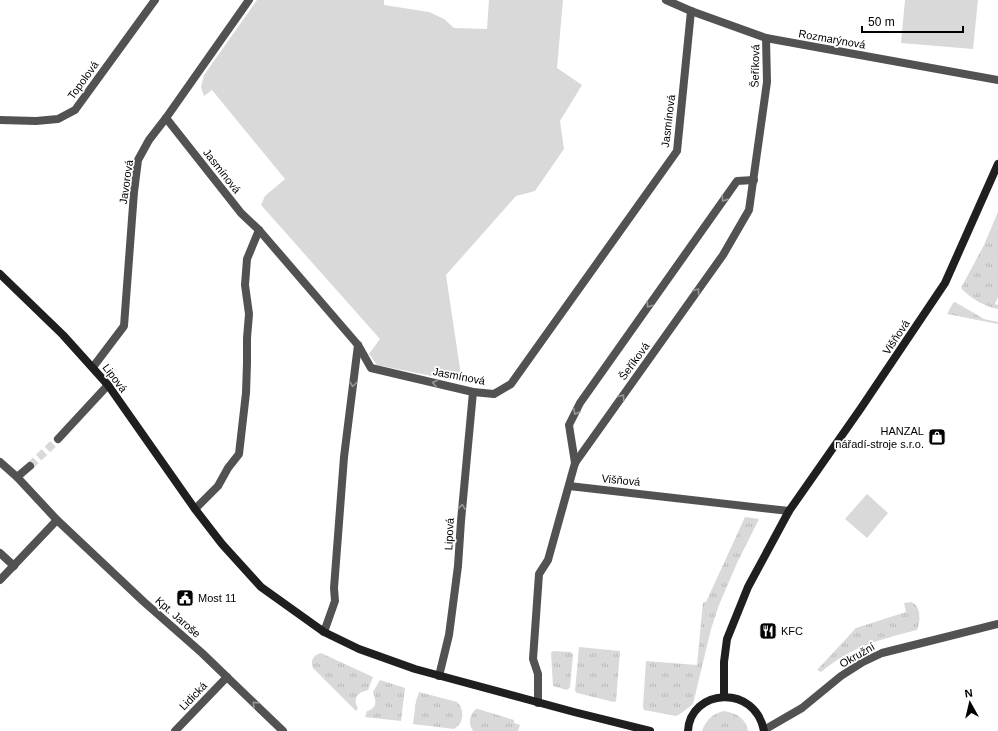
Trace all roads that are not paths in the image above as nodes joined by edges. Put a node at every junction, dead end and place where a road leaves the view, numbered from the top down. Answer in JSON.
{"nodes":[{"id":1,"x":155,"y":0,"type":"edge"},
{"id":2,"x":250,"y":0,"type":"edge"},
{"id":3,"x":666,"y":0,"type":"edge"},
{"id":4,"x":691,"y":10,"type":"junction"},
{"id":5,"x":766,"y":38,"type":"junction"},
{"id":6,"x":998,"y":80,"type":"edge"},
{"id":7,"x":166,"y":118,"type":"junction"},
{"id":8,"x":0,"y":120,"type":"edge"},
{"id":9,"x":998,"y":164,"type":"edge"},
{"id":10,"x":754,"y":180,"type":"junction"},
{"id":11,"x":259,"y":230,"type":"junction"},
{"id":12,"x":0,"y":274,"type":"edge"},
{"id":13,"x":358,"y":345,"type":"junction"},
{"id":14,"x":93,"y":367,"type":"junction"},
{"id":15,"x":108,"y":385,"type":"junction"},
{"id":16,"x":473,"y":392,"type":"junction"},
{"id":17,"x":58,"y":439,"type":"tunnel mouth"},
{"id":18,"x":0,"y":462,"type":"edge"},
{"id":19,"x":575,"y":463,"type":"junction"},
{"id":20,"x":30,"y":466,"type":"tunnel mouth"},
{"id":21,"x":18,"y":477,"type":"junction"},
{"id":22,"x":569,"y":486,"type":"junction"},
{"id":23,"x":195,"y":509,"type":"junction"},
{"id":24,"x":789,"y":510,"type":"junction"},
{"id":25,"x":57,"y":520,"type":"junction"},
{"id":26,"x":0,"y":553,"type":"edge"},
{"id":27,"x":14,"y":566,"type":"junction"},
{"id":28,"x":0,"y":580,"type":"edge"},
{"id":29,"x":998,"y":624,"type":"edge"},
{"id":30,"x":324,"y":632,"type":"junction"},
{"id":31,"x":440,"y":676,"type":"junction"},
{"id":32,"x":227,"y":677,"type":"junction"},
{"id":33,"x":724,"y":697,"type":"junction"},
{"id":34,"x":538,"y":703,"type":"junction"},
{"id":35,"x":175,"y":731,"type":"edge"},
{"id":36,"x":283,"y":731,"type":"edge"},
{"id":37,"x":650,"y":731,"type":"edge"},
{"id":38,"x":688,"y":731,"type":"edge"},
{"id":39,"x":764,"y":731,"type":"edge"}],
"edges":[{"from":1,"to":8,"type":"street","name":"Topolová"},
{"from":2,"to":7,"type":"street","name":"Javorová"},
{"from":3,"to":4,"type":"street","name":"Rozmarýnová"},
{"from":4,"to":5,"type":"street","name":"Rozmarýnová"},
{"from":4,"to":16,"type":"street","name":"Jasmínová"},
{"from":5,"to":6,"type":"street","name":"Rozmarýnová"},
{"from":5,"to":10,"type":"street","name":"Šeříková"},
{"from":7,"to":11,"type":"street","name":"Jasmínová"},
{"from":7,"to":14,"type":"street","name":"Javorová"},
{"from":9,"to":24,"type":"street","name":"Višňová"},
{"from":19,"to":10,"type":"street","name":"Šeříková","one_way":true},
{"from":10,"to":19,"type":"street","one_way":true},
{"from":11,"to":13,"type":"street","name":"Jasmínová"},
{"from":11,"to":23,"type":"street"},
{"from":12,"to":14,"type":"street","name":"Lipová"},
{"from":16,"to":13,"type":"street","name":"Jasmínová","one_way":true},
{"from":13,"to":30,"type":"street","one_way":true},
{"from":14,"to":15,"type":"street","name":"Lipová"},
{"from":15,"to":17,"type":"street"},
{"from":15,"to":23,"type":"street","name":"Lipová"},
{"from":31,"to":16,"type":"street","name":"Lipová","one_way":true},
{"from":18,"to":21,"type":"street","name":"Kpt. Jaroše"},
{"from":19,"to":22,"type":"street","name":"Šeříková"},
{"from":20,"to":21,"type":"street"},
{"from":21,"to":25,"type":"street","name":"Kpt. Jaroše"},
{"from":22,"to":24,"type":"street","name":"Višňová"},
{"from":22,"to":34,"type":"street","name":"Šeříková"},
{"from":23,"to":30,"type":"street","name":"Lipová"},
{"from":24,"to":33,"type":"street","name":"Višňová"},
{"from":25,"to":27,"type":"street"},
{"from":25,"to":32,"type":"street","name":"Kpt. Jaroše"},
{"from":26,"to":27,"type":"street"},
{"from":27,"to":28,"type":"street"},
{"from":29,"to":39,"type":"street","name":"Okružní"},
{"from":30,"to":31,"type":"street","name":"Lipová"},
{"from":31,"to":34,"type":"street","name":"Lipová"},
{"from":32,"to":35,"type":"street","name":"Lidická"},
{"from":36,"to":32,"type":"street","name":"Kpt. Jaroše","one_way":true},
{"from":33,"to":38,"type":"street"},
{"from":33,"to":39,"type":"street"},
{"from":34,"to":37,"type":"street","name":"Lipová"}]}
